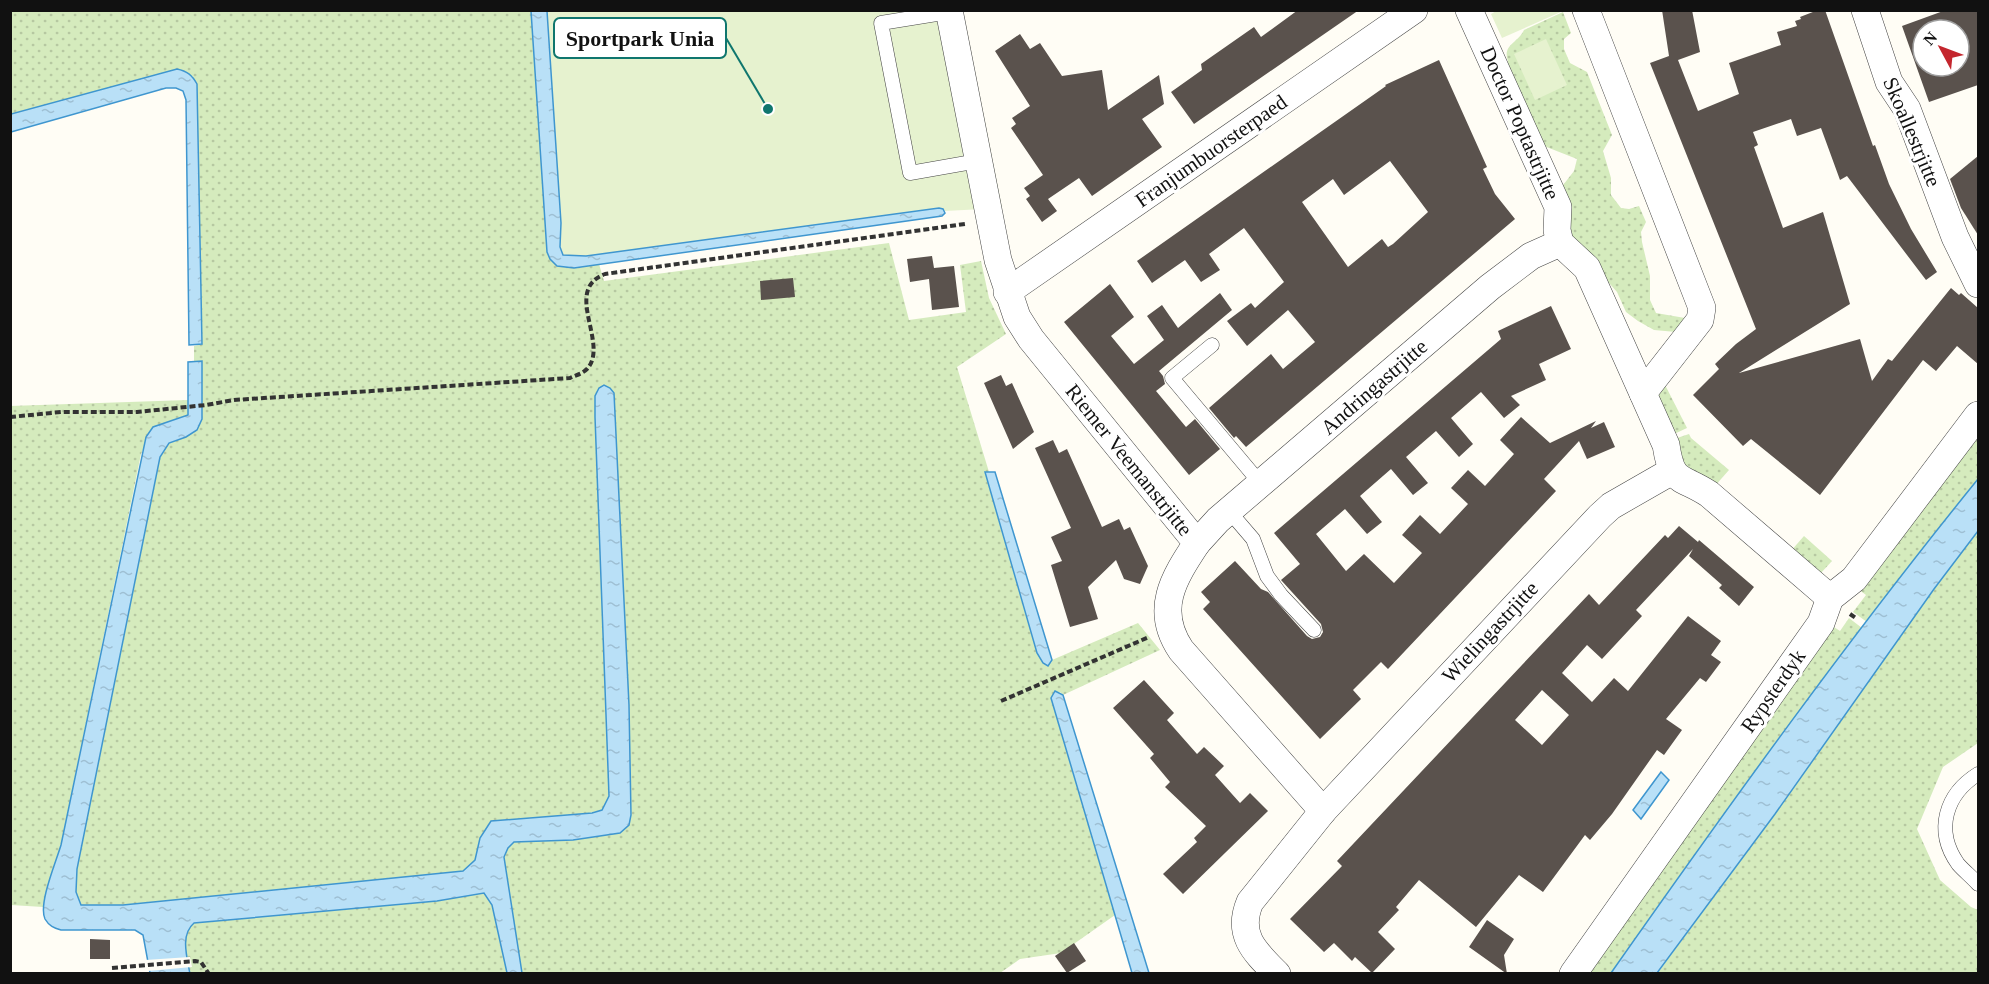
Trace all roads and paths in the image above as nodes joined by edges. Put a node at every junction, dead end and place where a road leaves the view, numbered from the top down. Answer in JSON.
{"nodes":[{"id":1,"x":1414,"y":10,"type":"edge"},
{"id":2,"x":1469,"y":10,"type":"edge"},
{"id":3,"x":1586,"y":10,"type":"edge"},
{"id":4,"x":1865,"y":10,"type":"edge"},
{"id":5,"x":949,"y":11,"type":"edge"},
{"id":6,"x":978,"y":161,"type":"junction"},
{"id":7,"x":990,"y":220,"type":"junction"},
{"id":8,"x":1560,"y":243,"type":"junction"},
{"id":9,"x":1978,"y":284,"type":"edge"},
{"id":10,"x":1007,"y":292,"type":"junction"},
{"id":11,"x":1212,"y":345,"type":"dead end"},
{"id":12,"x":1643,"y":393,"type":"junction"},
{"id":13,"x":1978,"y":415,"type":"edge"},
{"id":14,"x":10,"y":417,"type":"edge"},
{"id":15,"x":1672,"y":471,"type":"junction"},
{"id":16,"x":1261,"y":484,"type":"junction"},
{"id":17,"x":1229,"y":511,"type":"junction"},
{"id":18,"x":1197,"y":543,"type":"junction"},
{"id":19,"x":1830,"y":598,"type":"junction"},
{"id":20,"x":1169,"y":629,"type":"junction"},
{"id":21,"x":1314,"y":630,"type":"dead end"},
{"id":22,"x":1000,"y":701,"type":"dead end"},
{"id":23,"x":1978,"y":774,"type":"edge"},
{"id":24,"x":1323,"y":811,"type":"junction"},
{"id":25,"x":1978,"y":884,"type":"edge"},
{"id":26,"x":112,"y":968,"type":"dead end"},
{"id":27,"x":209,"y":974,"type":"edge"},
{"id":28,"x":1277,"y":974,"type":"edge"},
{"id":29,"x":1573,"y":974,"type":"edge"}],
"edges":[{"from":1,"to":10,"type":"street","name":"Franjumbuorsterpaed"},
{"from":2,"to":8,"type":"street","name":"Doctor Poptastrjitte"},
{"from":3,"to":12,"type":"street"},
{"from":4,"to":9,"type":"street","name":"Skoallestrjitte"},
{"from":5,"to":6,"type":"street","name":"Riemer Veemanstrjitte"},
{"from":5,"to":6,"type":"lane"},
{"from":6,"to":7,"type":"street","name":"Riemer Veemanstrjitte"},
{"from":7,"to":10,"type":"street","name":"Riemer Veemanstrjitte"},
{"from":7,"to":14,"type":"path"},
{"from":8,"to":12,"type":"street"},
{"from":8,"to":16,"type":"street","name":"Andringastrjitte"},
{"from":10,"to":18,"type":"street","name":"Riemer Veemanstrjitte"},
{"from":11,"to":16,"type":"lane"},
{"from":12,"to":15,"type":"street"},
{"from":13,"to":19,"type":"street"},
{"from":15,"to":19,"type":"street"},
{"from":15,"to":24,"type":"street","name":"Wielingastrjitte"},
{"from":16,"to":17,"type":"street","name":"Andringastrjitte"},
{"from":17,"to":18,"type":"street","name":"Andringastrjitte"},
{"from":17,"to":21,"type":"lane"},
{"from":18,"to":20,"type":"street","name":"Riemer Veemanstrjitte"},
{"from":19,"to":29,"type":"street","name":"Rypsterdyk"},
{"from":20,"to":22,"type":"path"},
{"from":20,"to":24,"type":"street"},
{"from":23,"to":25,"type":"lane"},
{"from":24,"to":28,"type":"street"},
{"from":26,"to":27,"type":"path"}]}
